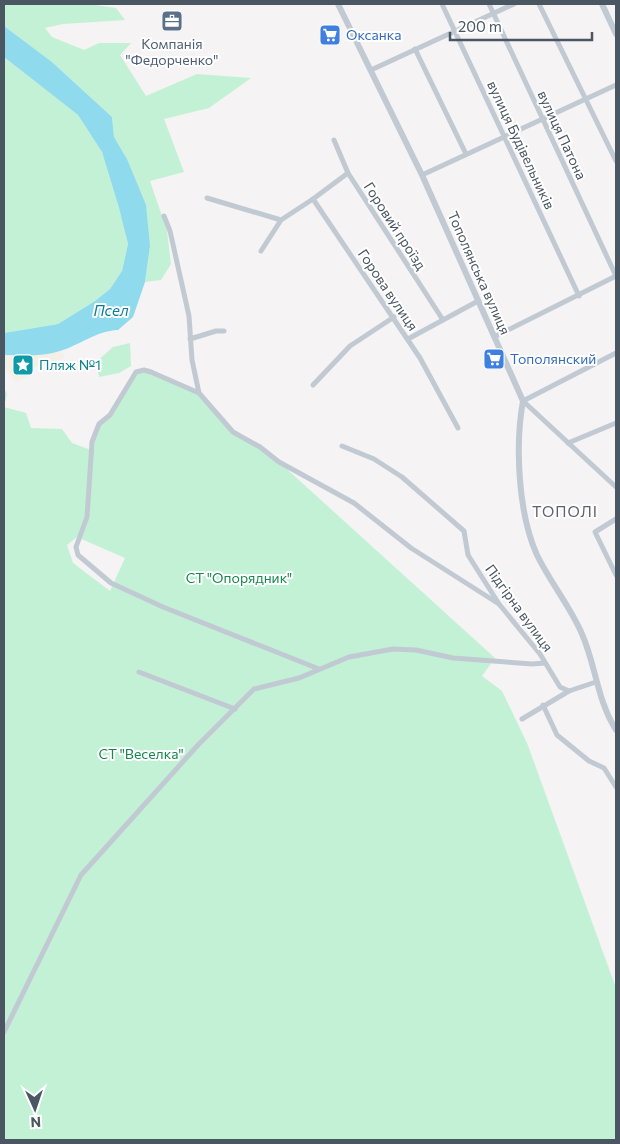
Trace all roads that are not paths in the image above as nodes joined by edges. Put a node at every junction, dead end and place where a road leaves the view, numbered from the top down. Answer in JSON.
{"nodes":[{"id":1,"x":338,"y":4,"type":"edge"},
{"id":2,"x":442,"y":4,"type":"edge"},
{"id":3,"x":489,"y":4,"type":"edge"},
{"id":4,"x":514,"y":4,"type":"edge"},
{"id":5,"x":539,"y":4,"type":"edge"},
{"id":6,"x":602,"y":4,"type":"edge"},
{"id":7,"x":494,"y":13,"type":"junction"},
{"id":8,"x":455,"y":31,"type":"junction"},
{"id":9,"x":616,"y":34,"type":"edge"},
{"id":10,"x":415,"y":49,"type":"junction"},
{"id":11,"x":371,"y":70,"type":"junction"},
{"id":12,"x":616,"y":84,"type":"edge"},
{"id":13,"x":585,"y":99,"type":"junction"},
{"id":14,"x":542,"y":119,"type":"junction"},
{"id":15,"x":504,"y":137,"type":"junction"},
{"id":16,"x":334,"y":140,"type":"dead end"},
{"id":17,"x":466,"y":154,"type":"junction"},
{"id":18,"x":616,"y":161,"type":"edge"},
{"id":19,"x":348,"y":173,"type":"junction"},
{"id":20,"x":422,"y":175,"type":"junction"},
{"id":21,"x":207,"y":198,"type":"dead end"},
{"id":22,"x":313,"y":200,"type":"junction"},
{"id":23,"x":164,"y":216,"type":"dead end"},
{"id":24,"x":281,"y":220,"type":"junction"},
{"id":25,"x":260,"y":251,"type":"dead end"},
{"id":26,"x":616,"y":276,"type":"edge"},
{"id":27,"x":579,"y":296,"type":"junction"},
{"id":28,"x":478,"y":301,"type":"junction"},
{"id":29,"x":394,"y":317,"type":"junction"},
{"id":30,"x":443,"y":320,"type":"junction"},
{"id":31,"x":224,"y":331,"type":"dead end"},
{"id":32,"x":494,"y":337,"type":"junction"},
{"id":33,"x":190,"y":339,"type":"junction"},
{"id":34,"x":408,"y":339,"type":"junction"},
{"id":35,"x":616,"y":353,"type":"edge"},
{"id":36,"x":313,"y":385,"type":"dead end"},
{"id":37,"x":199,"y":393,"type":"junction"},
{"id":38,"x":522,"y":401,"type":"junction"},
{"id":39,"x":616,"y":423,"type":"edge"},
{"id":40,"x":458,"y":428,"type":"dead end"},
{"id":41,"x":568,"y":443,"type":"junction"},
{"id":42,"x":342,"y":446,"type":"dead end"},
{"id":43,"x":616,"y":487,"type":"edge"},
{"id":44,"x":616,"y":519,"type":"edge"},
{"id":45,"x":616,"y":575,"type":"edge"},
{"id":46,"x":499,"y":604,"type":"junction"},
{"id":47,"x":545,"y":662,"type":"junction"},
{"id":48,"x":319,"y":669,"type":"junction"},
{"id":49,"x":139,"y":672,"type":"dead end"},
{"id":50,"x":596,"y":682,"type":"junction"},
{"id":51,"x":569,"y":691,"type":"junction"},
{"id":52,"x":543,"y":704,"type":"junction"},
{"id":53,"x":235,"y":709,"type":"junction"},
{"id":54,"x":522,"y":719,"type":"dead end"},
{"id":55,"x":616,"y":730,"type":"edge"},
{"id":56,"x":616,"y":786,"type":"edge"},
{"id":57,"x":4,"y":1032,"type":"edge"}],
"edges":[{"from":1,"to":11,"type":"street","name":"Тополянська вулиця"},
{"from":2,"to":8,"type":"street","name":"вулиця Будівельників"},
{"from":3,"to":7,"type":"street","name":"вулиця Патона"},
{"from":4,"to":7,"type":"street"},
{"from":5,"to":13,"type":"street"},
{"from":6,"to":9,"type":"street"},
{"from":7,"to":8,"type":"street"},
{"from":7,"to":14,"type":"street","name":"вулиця Патона"},
{"from":8,"to":10,"type":"street"},
{"from":8,"to":15,"type":"street","name":"вулиця Будівельників"},
{"from":10,"to":11,"type":"street"},
{"from":10,"to":17,"type":"street"},
{"from":11,"to":20,"type":"street","name":"Тополянська вулиця"},
{"from":12,"to":13,"type":"street"},
{"from":13,"to":14,"type":"street"},
{"from":13,"to":18,"type":"street"},
{"from":14,"to":15,"type":"street"},
{"from":14,"to":26,"type":"street","name":"вулиця Патона"},
{"from":15,"to":17,"type":"street"},
{"from":15,"to":27,"type":"street","name":"вулиця Будівельників"},
{"from":16,"to":19,"type":"street","name":"Горовий проїзд"},
{"from":17,"to":20,"type":"street"},
{"from":19,"to":22,"type":"street"},
{"from":19,"to":30,"type":"street","name":"Горовий проїзд"},
{"from":20,"to":28,"type":"street","name":"Тополянська вулиця"},
{"from":21,"to":24,"type":"street"},
{"from":22,"to":24,"type":"street"},
{"from":22,"to":29,"type":"street","name":"Горова вулиця"},
{"from":23,"to":33,"type":"street"},
{"from":24,"to":25,"type":"street"},
{"from":26,"to":27,"type":"street"},
{"from":27,"to":32,"type":"street"},
{"from":28,"to":30,"type":"street"},
{"from":28,"to":32,"type":"street","name":"Тополянська вулиця"},
{"from":29,"to":34,"type":"street","name":"Горова вулиця"},
{"from":29,"to":36,"type":"street"},
{"from":30,"to":34,"type":"street"},
{"from":31,"to":33,"type":"street"},
{"from":32,"to":38,"type":"street","name":"Тополянська вулиця"},
{"from":33,"to":37,"type":"street"},
{"from":34,"to":40,"type":"street","name":"Горова вулиця"},
{"from":35,"to":38,"type":"street"},
{"from":37,"to":46,"type":"street"},
{"from":37,"to":48,"type":"street"},
{"from":38,"to":41,"type":"street"},
{"from":38,"to":50,"type":"street"},
{"from":39,"to":41,"type":"street"},
{"from":41,"to":43,"type":"street"},
{"from":42,"to":46,"type":"street","name":"Підгірна вулиця"},
{"from":44,"to":45,"type":"street"},
{"from":46,"to":47,"type":"street","name":"Підгірна вулиця"},
{"from":47,"to":48,"type":"street"},
{"from":47,"to":51,"type":"street","name":"Підгірна вулиця"},
{"from":48,"to":53,"type":"street"},
{"from":49,"to":53,"type":"street"},
{"from":50,"to":51,"type":"street"},
{"from":50,"to":55,"type":"street"},
{"from":51,"to":52,"type":"street"},
{"from":52,"to":54,"type":"street"},
{"from":52,"to":56,"type":"street"},
{"from":53,"to":57,"type":"street"}]}
